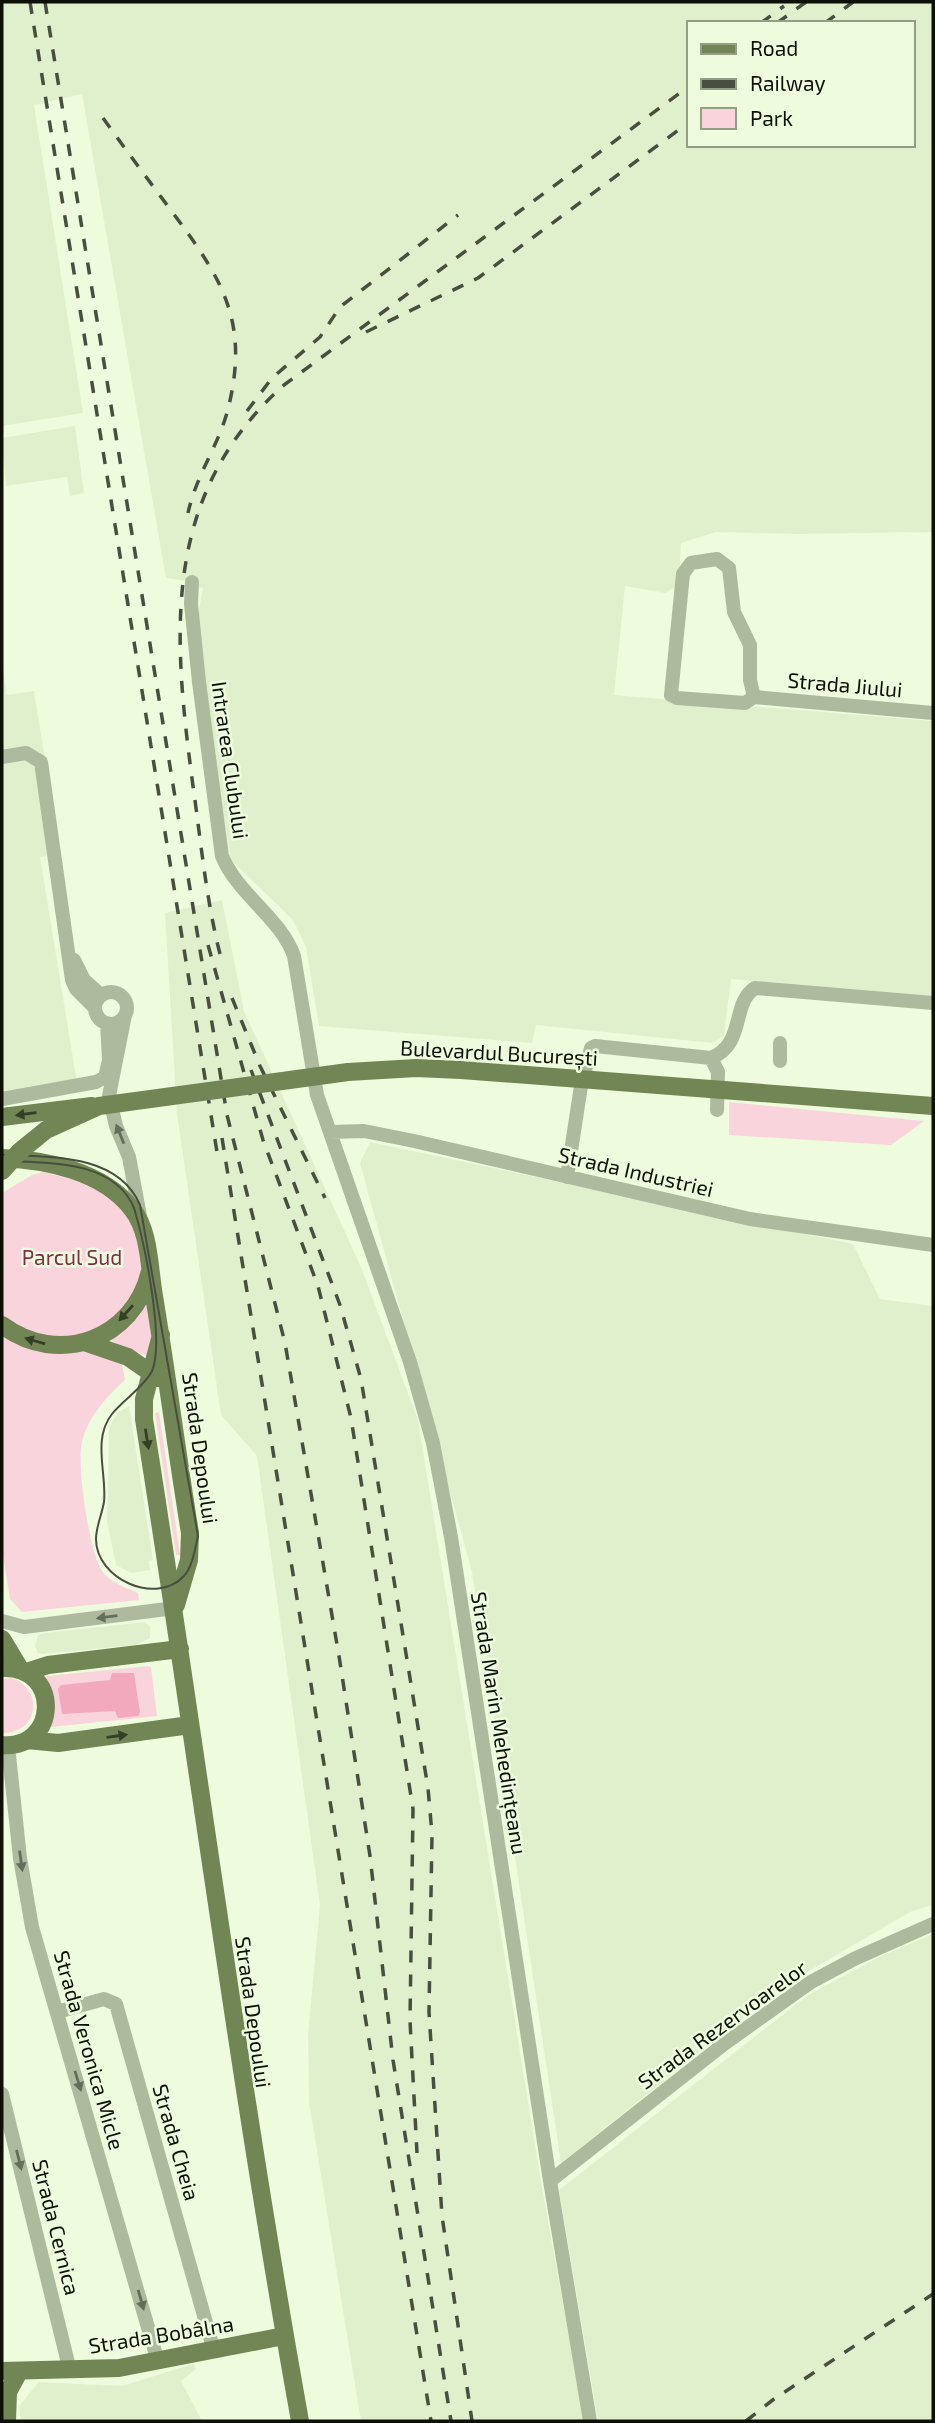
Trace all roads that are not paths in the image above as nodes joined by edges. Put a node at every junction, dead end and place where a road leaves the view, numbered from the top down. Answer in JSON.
{"nodes":[{"id":1,"x":192,"y":582,"type":"dead end"},
{"id":2,"x":754,"y":697,"type":"junction"},
{"id":3,"x":933,"y":713,"type":"edge"},
{"id":4,"x":2,"y":757,"type":"edge"},
{"id":5,"x":98,"y":1001,"type":"junction"},
{"id":6,"x":933,"y":1003,"type":"edge"},
{"id":7,"x":125,"y":1015,"type":"junction"},
{"id":8,"x":107,"y":1023,"type":"junction"},
{"id":9,"x":780,"y":1043,"type":"dead end"},
{"id":10,"x":309,"y":1045,"type":"joint"},
{"id":11,"x":711,"y":1058,"type":"junction"},
{"id":12,"x":780,"y":1061,"type":"dead end"},
{"id":13,"x":96,"y":1082,"type":"junction"},
{"id":14,"x":2,"y":1099,"type":"edge"},
{"id":15,"x":104,"y":1099,"type":"junction"},
{"id":16,"x":933,"y":1106,"type":"edge"},
{"id":17,"x":717,"y":1110,"type":"dead end"},
{"id":18,"x":2,"y":1117,"type":"edge"},
{"id":19,"x":331,"y":1132,"type":"junction"},
{"id":20,"x":2,"y":1158,"type":"edge"},
{"id":21,"x":2,"y":1171,"type":"edge"},
{"id":22,"x":132,"y":1171,"type":"junction"},
{"id":23,"x":80,"y":1174,"type":"junction"},
{"id":24,"x":567,"y":1177,"type":"junction"},
{"id":25,"x":141,"y":1223,"type":"junction"},
{"id":26,"x":933,"y":1245,"type":"edge"},
{"id":27,"x":150,"y":1271,"type":"junction"},
{"id":28,"x":2,"y":1325,"type":"edge"},
{"id":29,"x":161,"y":1335,"type":"junction"},
{"id":30,"x":87,"y":1343,"type":"junction"},
{"id":31,"x":151,"y":1372,"type":"junction"},
{"id":32,"x":169,"y":1388,"type":"junction"},
{"id":33,"x":175,"y":1608,"type":"junction"},
{"id":34,"x":2,"y":1621,"type":"edge"},
{"id":35,"x":2,"y":1639,"type":"edge"},
{"id":36,"x":180,"y":1649,"type":"junction"},
{"id":37,"x":2,"y":1668,"type":"edge"},
{"id":38,"x":23,"y":1671,"type":"junction"},
{"id":39,"x":190,"y":1725,"type":"junction"},
{"id":40,"x":27,"y":1740,"type":"junction"},
{"id":41,"x":5,"y":1746,"type":"edge"},
{"id":42,"x":7,"y":1794,"type":"edge"},
{"id":43,"x":933,"y":1924,"type":"edge"},
{"id":44,"x":57,"y":2012,"type":"junction"},
{"id":45,"x":2,"y":2094,"type":"edge"},
{"id":46,"x":550,"y":2182,"type":"junction"},
{"id":47,"x":284,"y":2336,"type":"junction"},
{"id":48,"x":214,"y":2351,"type":"junction"},
{"id":49,"x":158,"y":2362,"type":"junction"},
{"id":50,"x":70,"y":2371,"type":"junction"},
{"id":51,"x":10,"y":2372,"type":"edge"},
{"id":52,"x":7,"y":2421,"type":"edge"},
{"id":53,"x":300,"y":2421,"type":"edge"},
{"id":54,"x":590,"y":2421,"type":"edge"}],
"edges":[{"from":1,"to":10,"type":"street","name":"Intrarea Clubului"},
{"from":2,"to":2,"type":"street","name":"Strada Jiului"},
{"from":2,"to":3,"type":"street","name":"Strada Jiului"},
{"from":4,"to":5,"type":"street"},
{"from":5,"to":7,"type":"street"},
{"from":5,"to":8,"type":"street"},
{"from":6,"to":11,"type":"street"},
{"from":7,"to":8,"type":"street"},
{"from":7,"to":15,"type":"street"},
{"from":8,"to":13,"type":"street"},
{"from":9,"to":12,"type":"street"},
{"from":10,"to":19,"type":"street","name":"Strada Marin Mehedințeanu"},
{"from":11,"to":17,"type":"street"},
{"from":11,"to":24,"type":"street"},
{"from":13,"to":14,"type":"street"},
{"from":13,"to":15,"type":"street"},
{"from":15,"to":16,"type":"main road","name":"Bulevardul București","bridge":true},
{"from":15,"to":18,"type":"main road","one_way":true},
{"from":15,"to":21,"type":"main road","name":"Bulevardul București","bridge":true},
{"from":22,"to":15,"type":"street","one_way":true},
{"from":19,"to":24,"type":"street","name":"Strada Industriei"},
{"from":19,"to":46,"type":"street","name":"Strada Marin Mehedințeanu"},
{"from":20,"to":23,"type":"main road"},
{"from":22,"to":23,"type":"street"},
{"from":22,"to":25,"type":"street"},
{"from":23,"to":25,"type":"main road"},
{"from":24,"to":26,"type":"street","name":"Strada Industriei"},
{"from":25,"to":27,"type":"main road","name":"Strada Depoului"},
{"from":27,"to":29,"type":"main road","name":"Strada Depoului"},
{"from":27,"to":30,"type":"main road","one_way":true},
{"from":30,"to":28,"type":"main road","one_way":true},
{"from":29,"to":31,"type":"main road","name":"Strada Depoului"},
{"from":29,"to":32,"type":"main road","name":"Strada Depoului"},
{"from":30,"to":31,"type":"main road"},
{"from":31,"to":32,"type":"main road"},
{"from":31,"to":33,"type":"main road","name":"Strada Depoului","one_way":true},
{"from":32,"to":33,"type":"main road","name":"Strada Depoului"},
{"from":33,"to":34,"type":"street","one_way":true},
{"from":33,"to":36,"type":"main road","name":"Strada Depoului"},
{"from":35,"to":38,"type":"main road"},
{"from":36,"to":38,"type":"main road"},
{"from":36,"to":39,"type":"main road","name":"Strada Depoului"},
{"from":37,"to":38,"type":"main road"},
{"from":38,"to":40,"type":"main road"},
{"from":40,"to":39,"type":"main road","one_way":true},
{"from":39,"to":47,"type":"main road","name":"Strada Depoului"},
{"from":40,"to":41,"type":"main road"},
{"from":41,"to":42,"type":"street","name":"Strada Veronica Micle"},
{"from":42,"to":44,"type":"street","name":"Strada Veronica Micle","one_way":true},
{"from":43,"to":46,"type":"street","name":"Strada Rezervoarelor"},
{"from":44,"to":48,"type":"street","name":"Strada Cheia"},
{"from":44,"to":49,"type":"street","name":"Strada Veronica Micle","one_way":true},
{"from":45,"to":50,"type":"street","name":"Strada Cernica","one_way":true},
{"from":46,"to":54,"type":"street","name":"Strada Marin Mehedințeanu"},
{"from":47,"to":48,"type":"main road","name":"Strada Bobâlna"},
{"from":47,"to":53,"type":"main road","name":"Strada Depoului"},
{"from":48,"to":49,"type":"main road","name":"Strada Bobâlna"},
{"from":49,"to":50,"type":"main road","name":"Strada Bobâlna"},
{"from":50,"to":51,"type":"main road","name":"Strada Bobâlna"},
{"from":51,"to":52,"type":"main road"}]}
